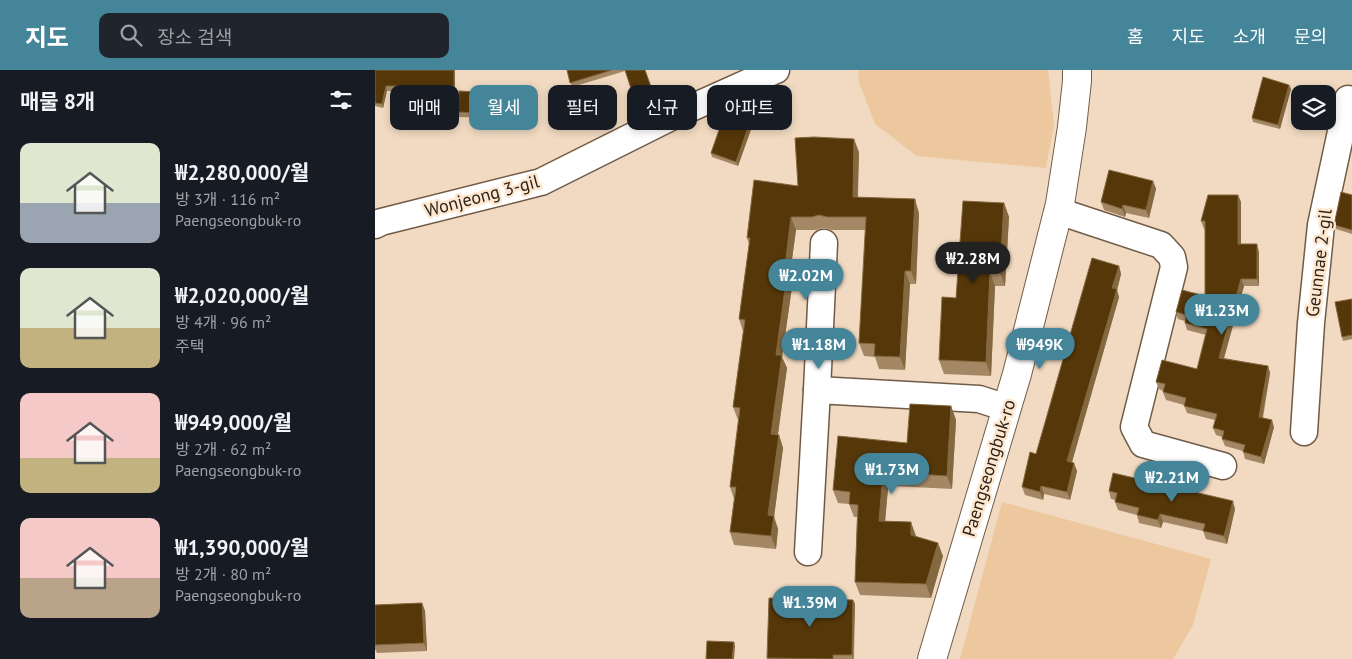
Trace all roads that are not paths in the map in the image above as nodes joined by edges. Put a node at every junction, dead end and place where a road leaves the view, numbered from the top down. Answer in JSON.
{"nodes":[{"id":1,"x":776,"y":70,"type":"edge"},
{"id":2,"x":1077,"y":70,"type":"edge"},
{"id":3,"x":1352,"y":100,"type":"edge"},
{"id":4,"x":1058,"y":210,"type":"junction"},
{"id":5,"x":375,"y":225,"type":"edge"},
{"id":6,"x":824,"y":243,"type":"dead end"},
{"id":7,"x":817,"y":390,"type":"junction"},
{"id":8,"x":1007,"y":408,"type":"junction"},
{"id":9,"x":1304,"y":432,"type":"dead end"},
{"id":10,"x":1223,"y":466,"type":"dead end"},
{"id":11,"x":809,"y":552,"type":"dead end"},
{"id":12,"x":932,"y":659,"type":"edge"}],
"edges":[{"from":1,"to":5,"type":"street","name":"Wonjeong 3-gil"},
{"from":2,"to":4,"type":"street","name":"Paengseongbuk-ro"},
{"from":3,"to":9,"type":"street","name":"Geunnae 2-gil"},
{"from":4,"to":8,"type":"street","name":"Paengseongbuk-ro"},
{"from":4,"to":10,"type":"street"},
{"from":6,"to":7,"type":"street"},
{"from":7,"to":8,"type":"street"},
{"from":7,"to":11,"type":"street"},
{"from":8,"to":12,"type":"street","name":"Paengseongbuk-ro"}]}
